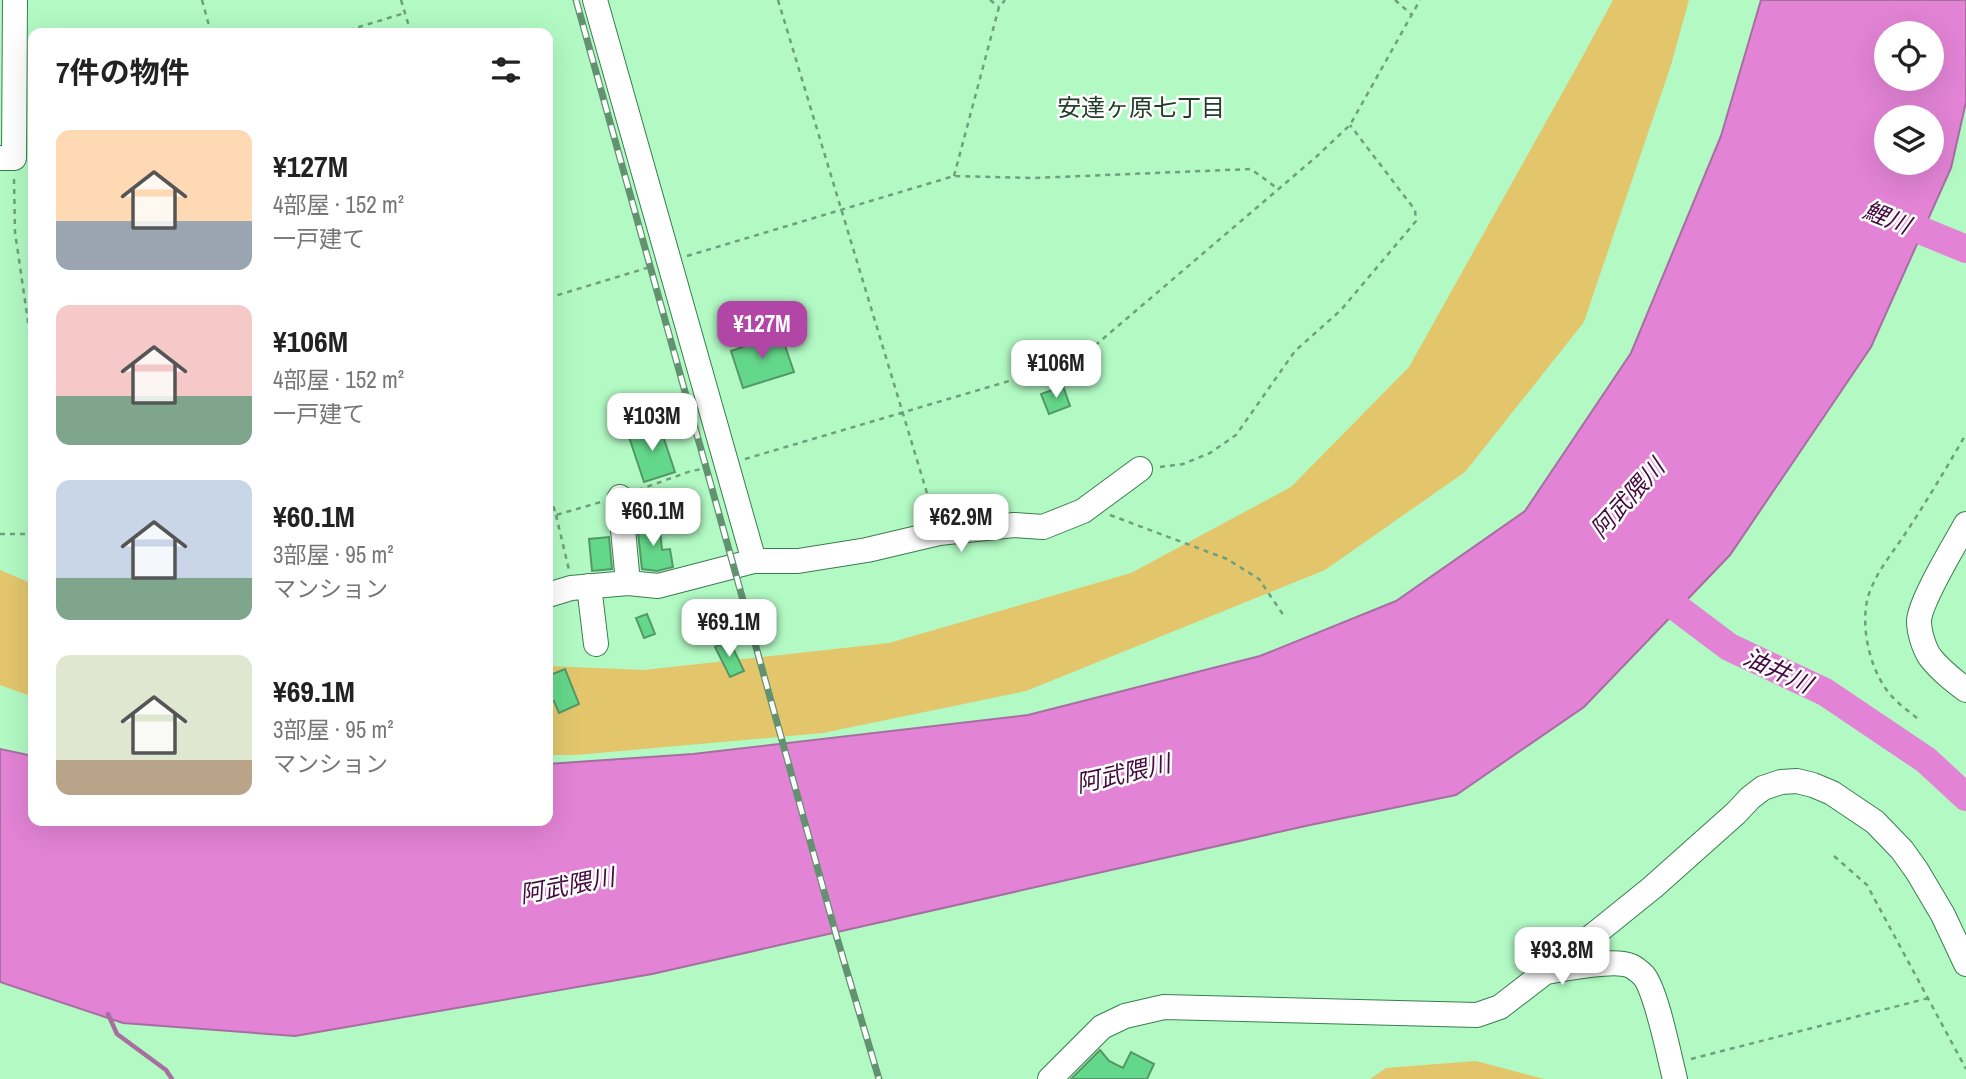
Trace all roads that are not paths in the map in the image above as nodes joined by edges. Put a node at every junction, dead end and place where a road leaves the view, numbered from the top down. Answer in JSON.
{"nodes":[{"id":1,"x":15,"y":0,"type":"edge"},
{"id":2,"x":595,"y":0,"type":"edge"},
{"id":3,"x":7,"y":83,"type":"edge"},
{"id":4,"x":7,"y":158,"type":"edge"},
{"id":5,"x":1140,"y":469,"type":"road end"},
{"id":6,"x":620,"y":497,"type":"road end"},
{"id":7,"x":1966,"y":524,"type":"edge"},
{"id":8,"x":754,"y":561,"type":"junction"},
{"id":9,"x":628,"y":583,"type":"junction"},
{"id":10,"x":582,"y":587,"type":"junction"},
{"id":11,"x":553,"y":593,"type":"edge"},
{"id":12,"x":596,"y":644,"type":"dead end"},
{"id":13,"x":1966,"y":690,"type":"edge"},
{"id":14,"x":1966,"y":964,"type":"edge"},
{"id":15,"x":1545,"y":972,"type":"junction"},
{"id":16,"x":1673,"y":1071,"type":"edge"},
{"id":17,"x":1050,"y":1079,"type":"edge"}],
"edges":[{"from":1,"to":3,"type":"street"},
{"from":2,"to":8,"type":"street"},
{"from":3,"to":4,"type":"street"},
{"from":5,"to":8,"type":"street"},
{"from":6,"to":9,"type":"street"},
{"from":7,"to":13,"type":"street"},
{"from":8,"to":9,"type":"street"},
{"from":9,"to":10,"type":"street"},
{"from":10,"to":11,"type":"street"},
{"from":10,"to":12,"type":"street"},
{"from":14,"to":15,"type":"street"},
{"from":15,"to":16,"type":"street"},
{"from":15,"to":17,"type":"street"}]}
